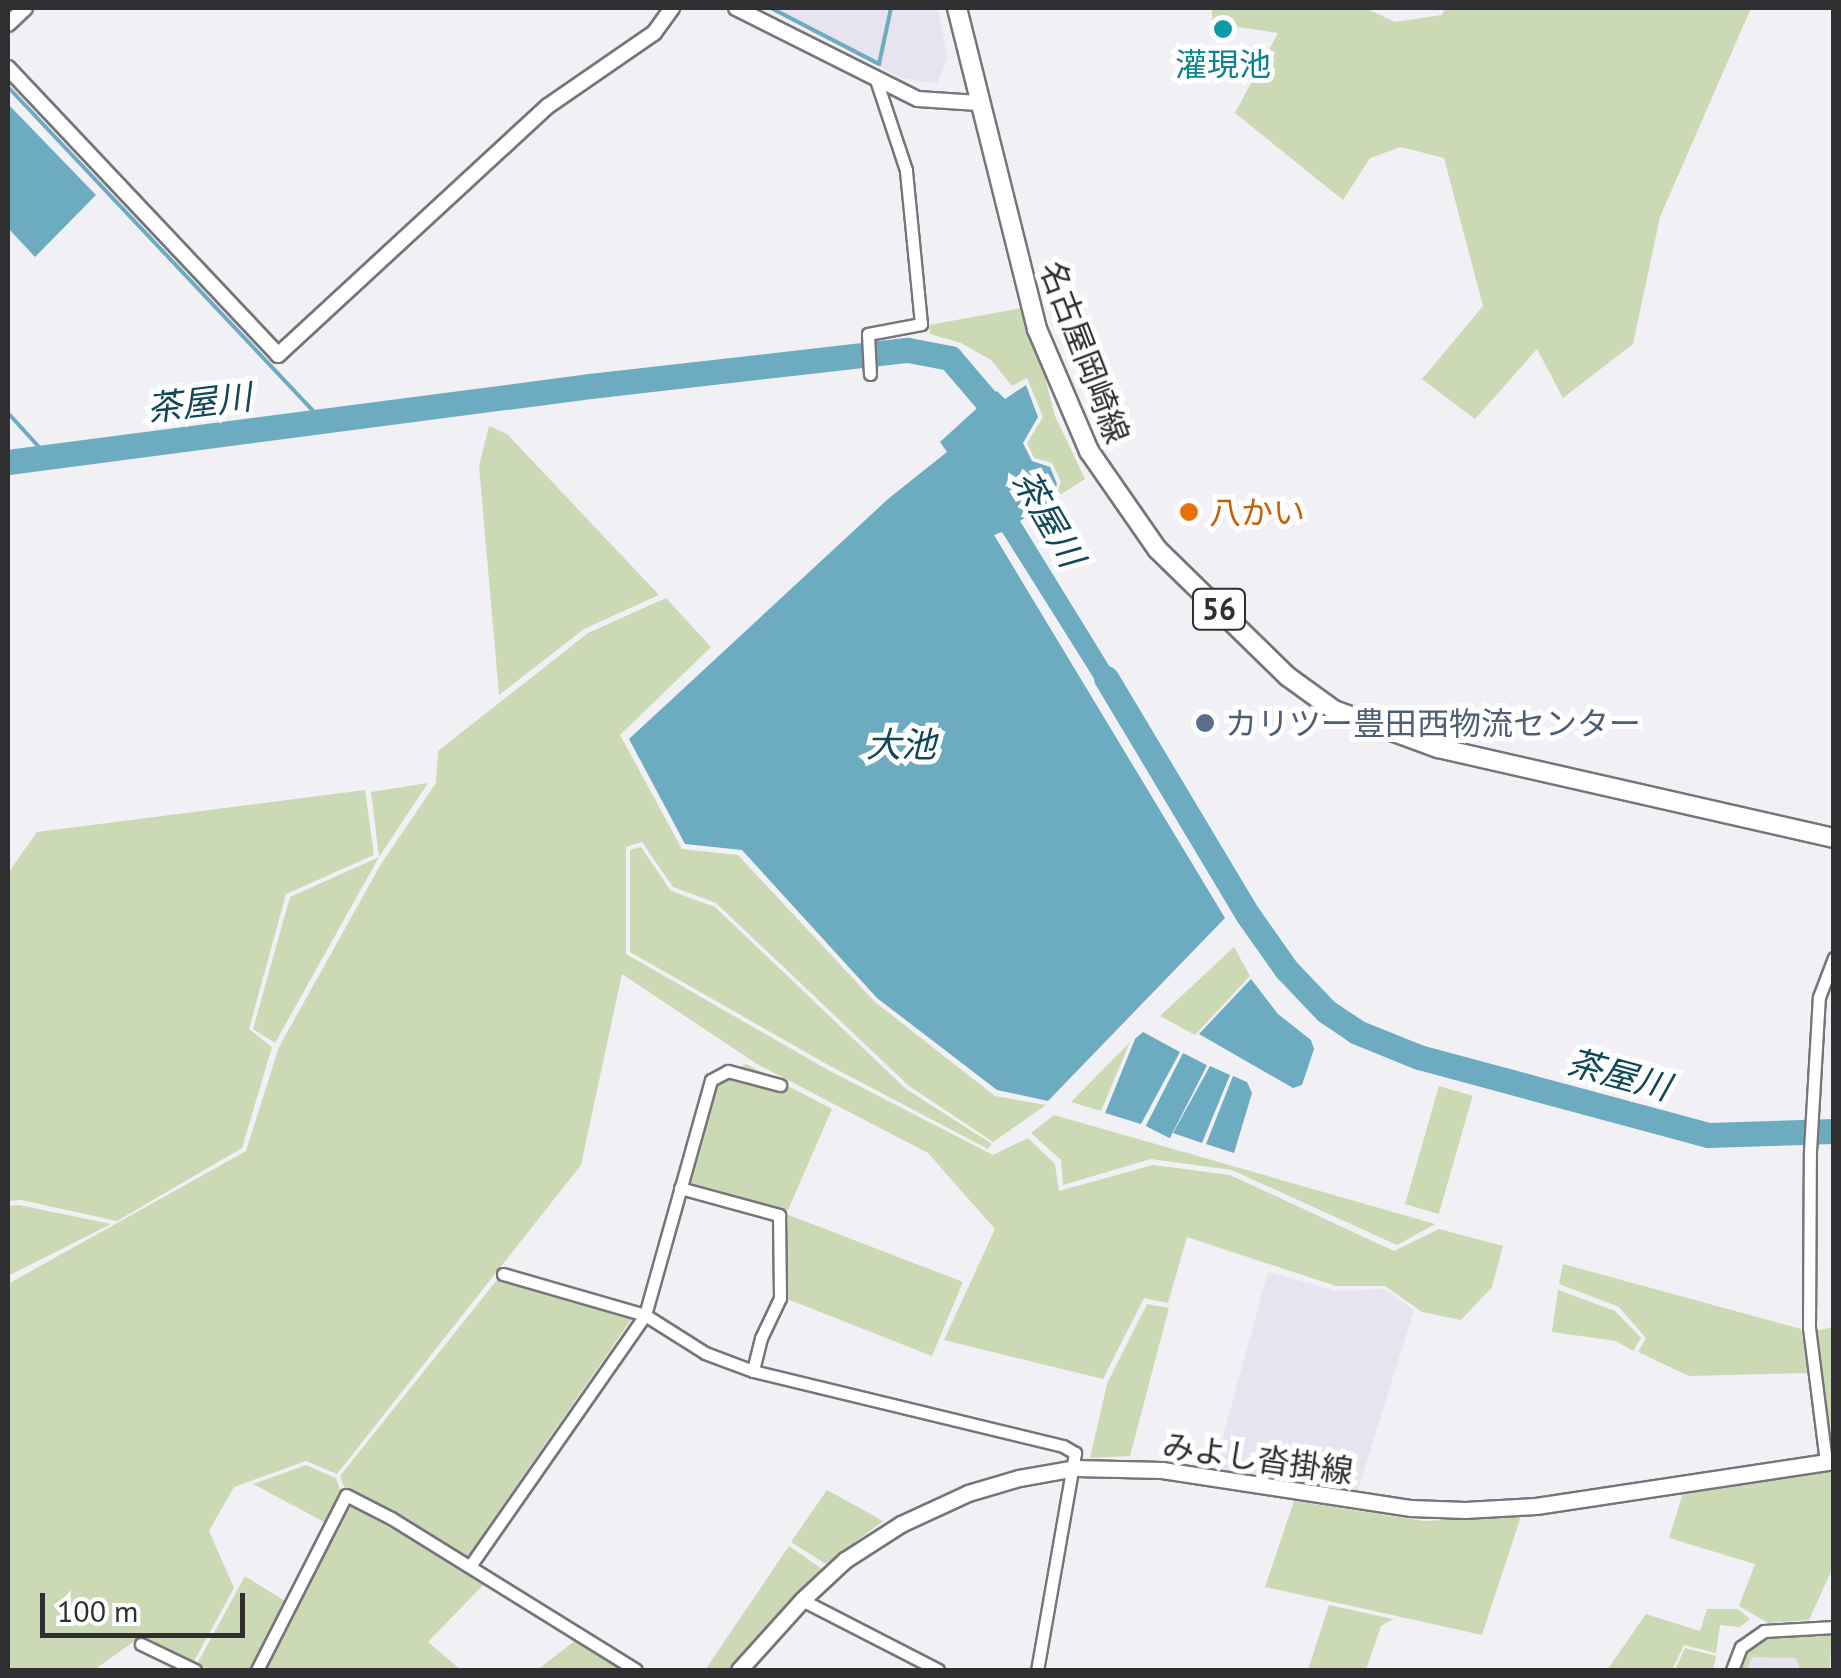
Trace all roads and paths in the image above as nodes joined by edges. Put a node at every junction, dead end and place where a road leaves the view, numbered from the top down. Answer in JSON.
{"nodes":[{"id":1,"x":25,"y":8,"type":"edge"},
{"id":2,"x":672,"y":8,"type":"edge"},
{"id":3,"x":736,"y":8,"type":"edge"},
{"id":4,"x":957,"y":8,"type":"edge"},
{"id":5,"x":8,"y":24,"type":"edge"},
{"id":6,"x":8,"y":68,"type":"edge"},
{"id":7,"x":876,"y":80,"type":"junction"},
{"id":8,"x":978,"y":103,"type":"junction"},
{"id":9,"x":870,"y":374,"type":"dead end"},
{"id":10,"x":1834,"y":838,"type":"edge"},
{"id":11,"x":1834,"y":958,"type":"edge"},
{"id":12,"x":780,"y":1085,"type":"dead end"},
{"id":13,"x":680,"y":1188,"type":"junction"},
{"id":14,"x":504,"y":1274,"type":"dead end"},
{"id":15,"x":645,"y":1315,"type":"junction"},
{"id":16,"x":753,"y":1370,"type":"junction"},
{"id":17,"x":1830,"y":1461,"type":"edge"},
{"id":18,"x":1076,"y":1468,"type":"junction"},
{"id":19,"x":470,"y":1566,"type":"junction"},
{"id":20,"x":802,"y":1600,"type":"junction"},
{"id":21,"x":1834,"y":1627,"type":"edge"},
{"id":22,"x":141,"y":1644,"type":"dead end"},
{"id":23,"x":196,"y":1670,"type":"edge"},
{"id":24,"x":257,"y":1670,"type":"edge"},
{"id":25,"x":636,"y":1670,"type":"edge"},
{"id":26,"x":739,"y":1670,"type":"edge"},
{"id":27,"x":938,"y":1670,"type":"edge"},
{"id":28,"x":1037,"y":1670,"type":"edge"},
{"id":29,"x":1732,"y":1670,"type":"edge"}],
"edges":[{"from":1,"to":5,"type":"street"},
{"from":2,"to":6,"type":"street"},
{"from":3,"to":7,"type":"street"},
{"from":4,"to":8,"type":"main road","name":"名古屋岡崎線","number":"56"},
{"from":7,"to":8,"type":"street"},
{"from":7,"to":9,"type":"street"},
{"from":8,"to":10,"type":"main road","name":"名古屋岡崎線","number":"56"},
{"from":11,"to":17,"type":"street"},
{"from":12,"to":13,"type":"street"},
{"from":13,"to":15,"type":"street"},
{"from":13,"to":16,"type":"street"},
{"from":14,"to":15,"type":"street"},
{"from":15,"to":16,"type":"street"},
{"from":15,"to":19,"type":"street"},
{"from":16,"to":18,"type":"street"},
{"from":17,"to":18,"type":"main road","name":"みよし沓掛線"},
{"from":18,"to":20,"type":"main road","name":"みよし沓掛線"},
{"from":18,"to":28,"type":"street"},
{"from":19,"to":24,"type":"street"},
{"from":19,"to":25,"type":"street"},
{"from":20,"to":26,"type":"main road","name":"みよし沓掛線"},
{"from":20,"to":27,"type":"street"},
{"from":21,"to":29,"type":"street"},
{"from":22,"to":23,"type":"street"}]}
